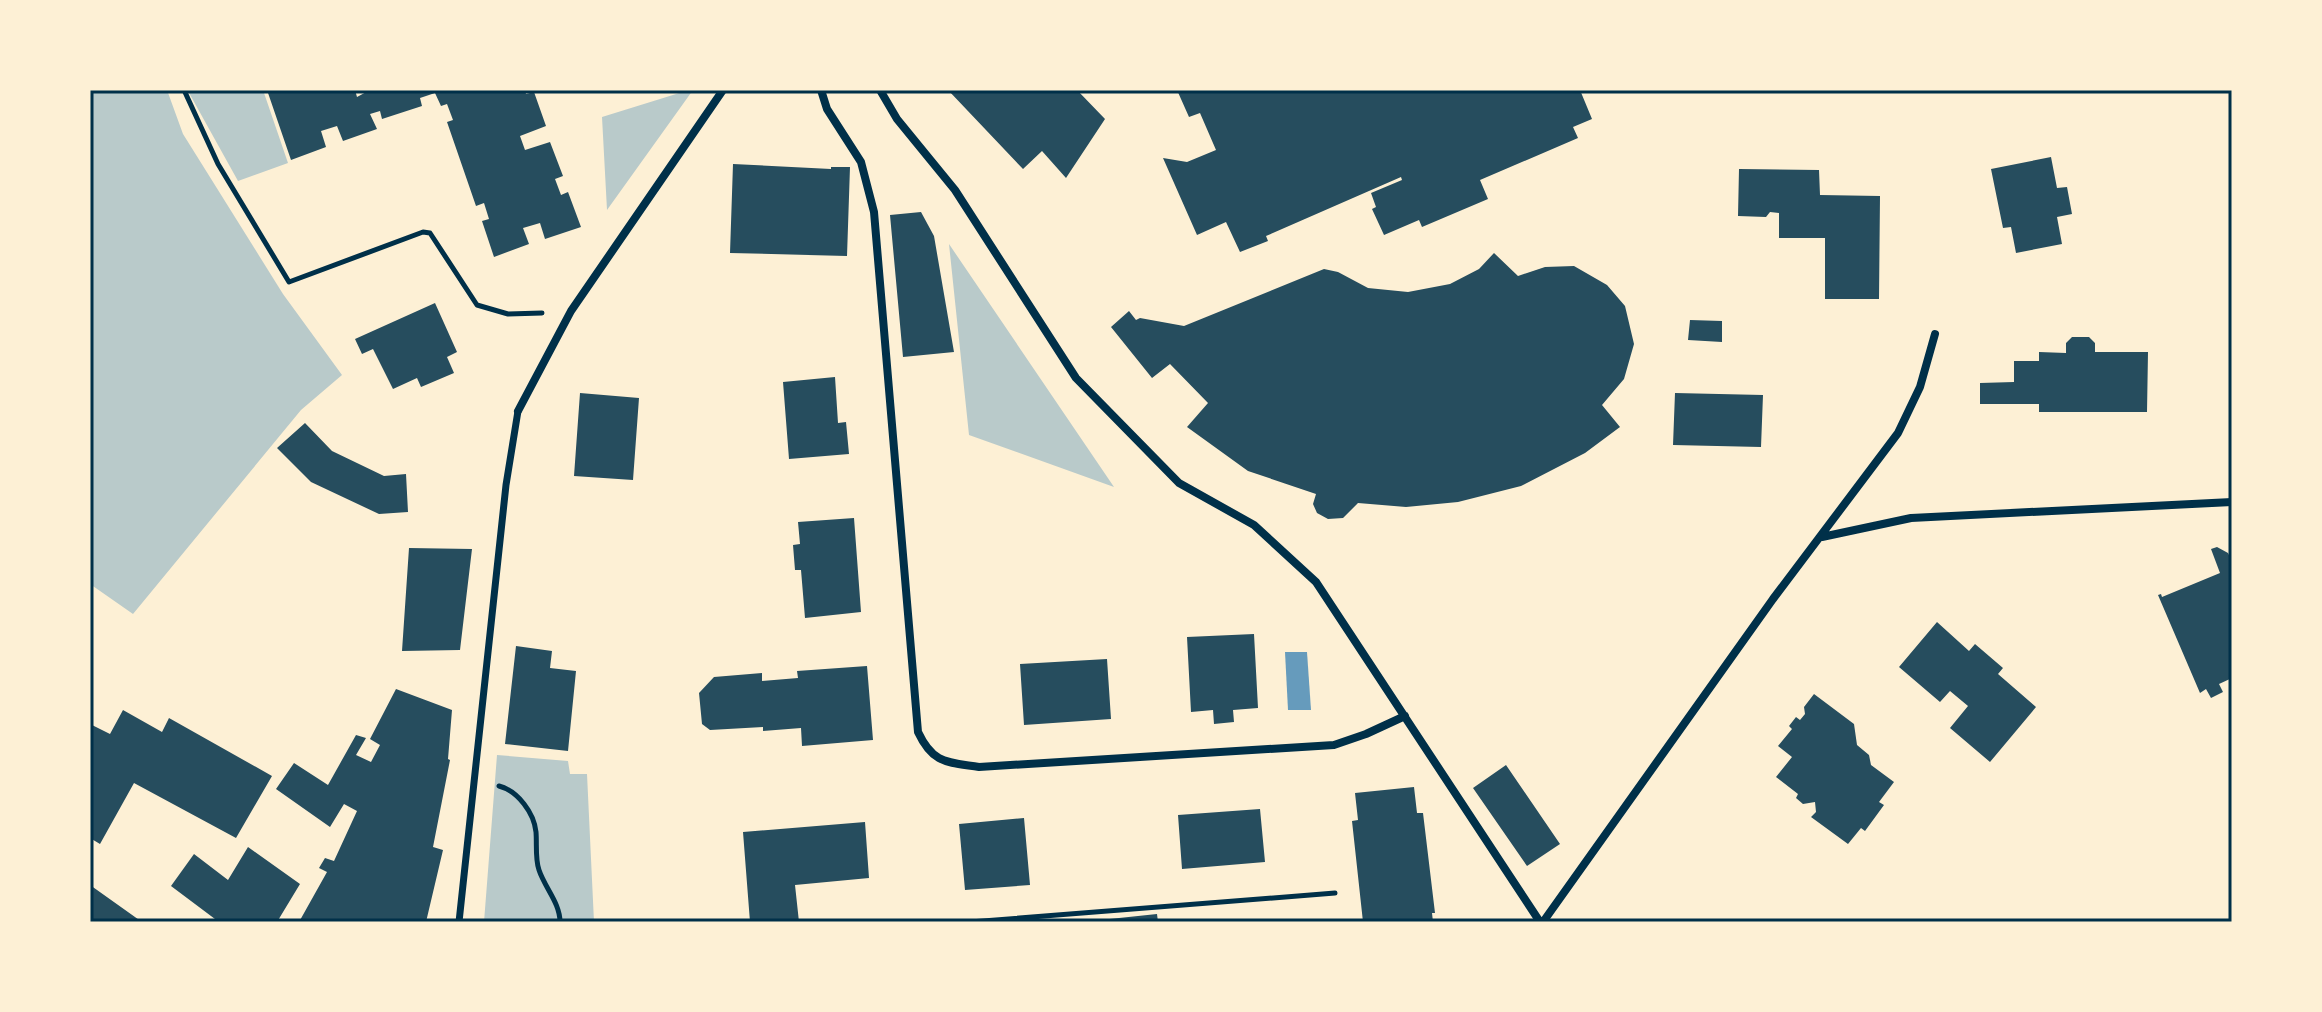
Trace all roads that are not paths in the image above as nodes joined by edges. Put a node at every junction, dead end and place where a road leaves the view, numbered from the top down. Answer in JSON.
{"nodes":[{"id":1,"x":723,"y":90,"type":"edge"},
{"id":2,"x":821,"y":90,"type":"edge"},
{"id":3,"x":880,"y":90,"type":"edge"},
{"id":4,"x":1935,"y":334,"type":"dead end"},
{"id":5,"x":518,"y":411,"type":"joint"},
{"id":6,"x":2232,"y":502,"type":"edge"},
{"id":7,"x":1821,"y":537,"type":"junction"},
{"id":8,"x":1405,"y":716,"type":"junction"},
{"id":9,"x":459,"y":922,"type":"edge"},
{"id":10,"x":1542,"y":922,"type":"edge"}],
"edges":[{"from":1,"to":5,"type":"street"},
{"from":2,"to":8,"type":"street"},
{"from":3,"to":8,"type":"street"},
{"from":4,"to":7,"type":"street"},
{"from":5,"to":9,"type":"street"},
{"from":6,"to":7,"type":"street"},
{"from":7,"to":10,"type":"street"},
{"from":8,"to":10,"type":"street"}]}
